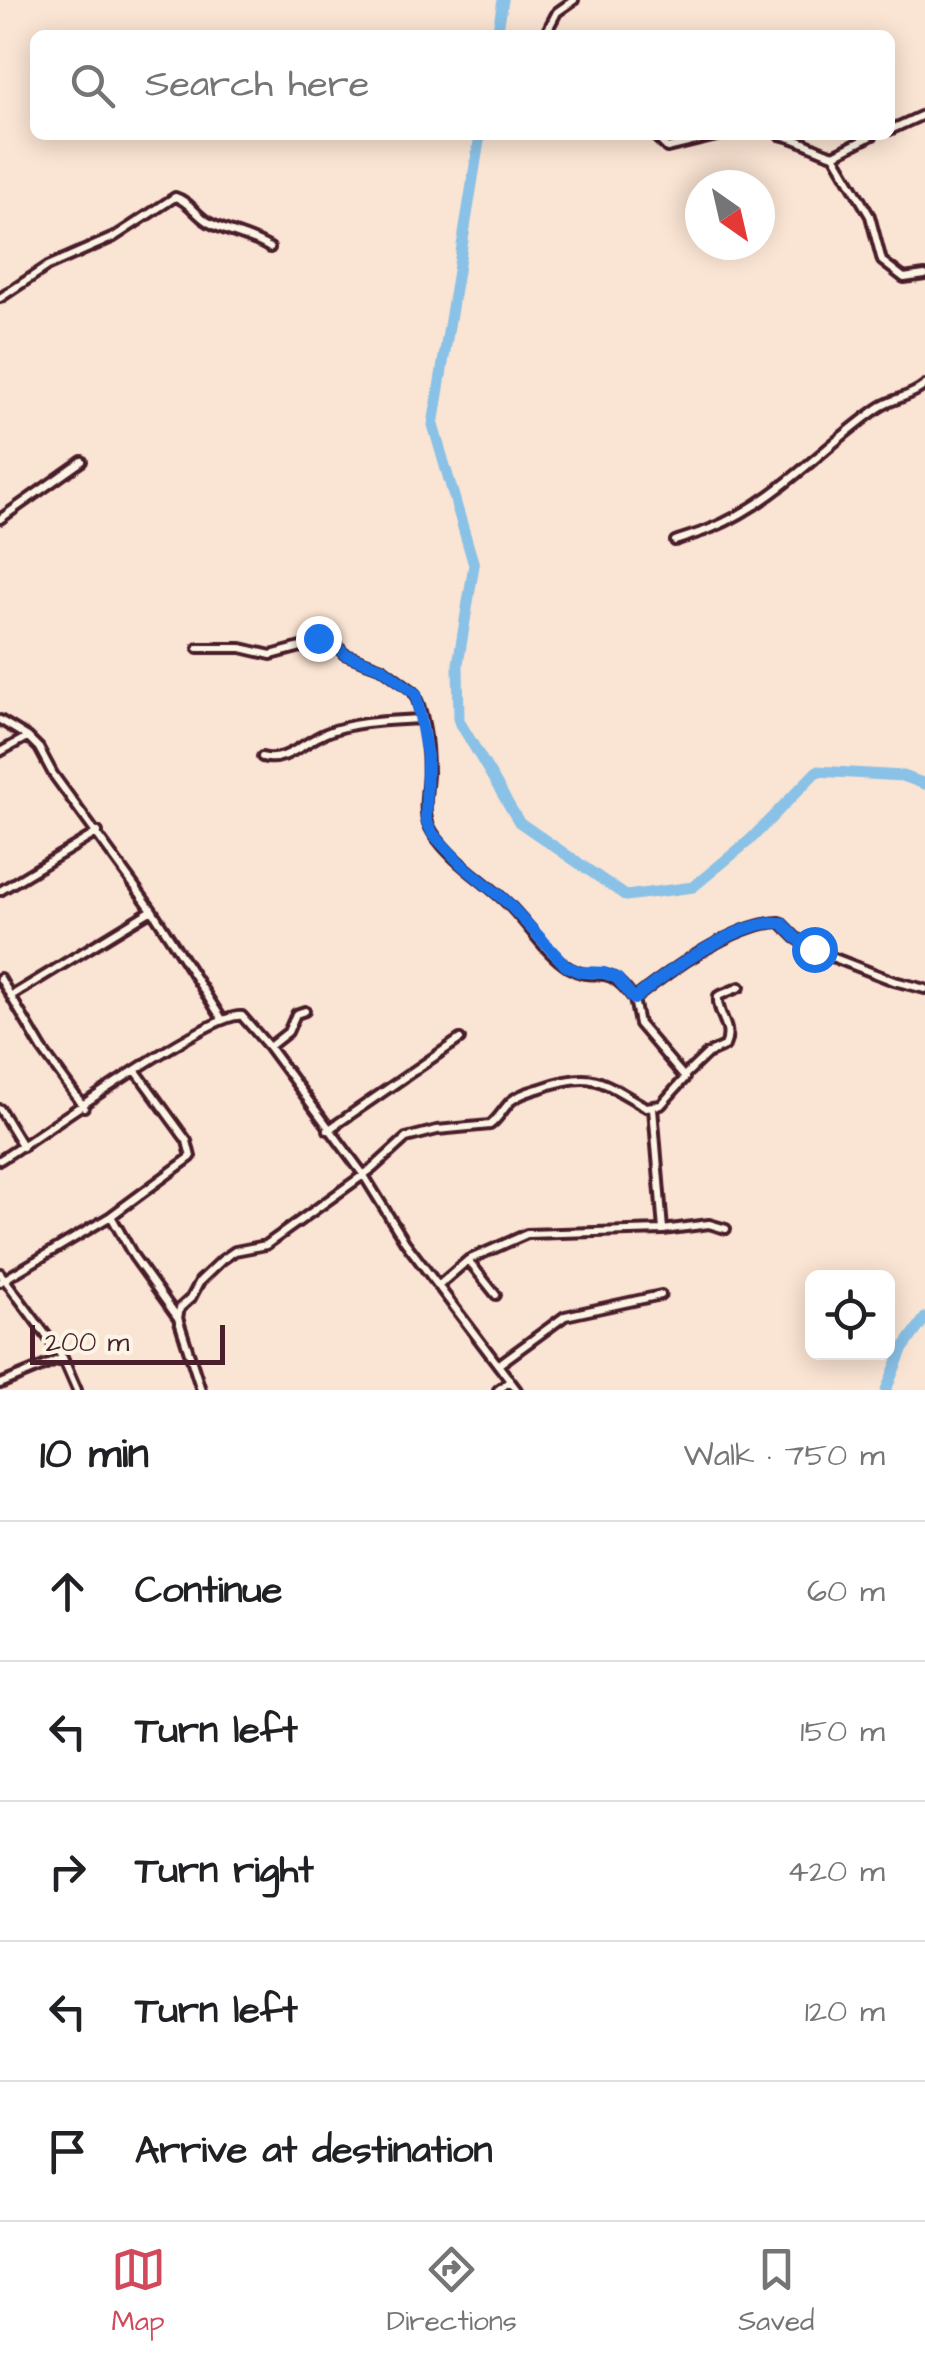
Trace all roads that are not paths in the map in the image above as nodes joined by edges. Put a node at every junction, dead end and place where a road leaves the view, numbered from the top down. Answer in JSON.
{"nodes":[{"id":1,"x":574,"y":0,"type":"edge"},
{"id":2,"x":548,"y":30,"type":"edge"},
{"id":3,"x":925,"y":114,"type":"edge"},
{"id":4,"x":895,"y":128,"type":"edge"},
{"id":5,"x":659,"y":140,"type":"edge"},
{"id":6,"x":700,"y":140,"type":"edge"},
{"id":7,"x":804,"y":140,"type":"edge"},
{"id":8,"x":863,"y":140,"type":"edge"},
{"id":9,"x":834,"y":154,"type":"junction"},
{"id":10,"x":270,"y":248,"type":"dead end"},
{"id":11,"x":925,"y":275,"type":"edge"},
{"id":12,"x":0,"y":298,"type":"edge"},
{"id":13,"x":925,"y":385,"type":"edge"},
{"id":14,"x":82,"y":460,"type":"dead end"},
{"id":15,"x":0,"y":519,"type":"edge"},
{"id":16,"x":676,"y":541,"type":"dead end"},
{"id":17,"x":198,"y":648,"type":"dead end"},
{"id":18,"x":0,"y":720,"type":"edge"},
{"id":19,"x":420,"y":720,"type":"junction"},
{"id":20,"x":28,"y":737,"type":"junction"},
{"id":21,"x":0,"y":752,"type":"edge"},
{"id":22,"x":262,"y":757,"type":"dead end"},
{"id":23,"x":98,"y":832,"type":"junction"},
{"id":24,"x":0,"y":891,"type":"edge"},
{"id":25,"x":152,"y":910,"type":"junction"},
{"id":26,"x":0,"y":978,"type":"edge"},
{"id":27,"x":740,"y":988,"type":"dead end"},
{"id":28,"x":925,"y":988,"type":"edge"},
{"id":29,"x":10,"y":996,"type":"junction"},
{"id":30,"x":634,"y":999,"type":"junction"},
{"id":31,"x":304,"y":1011,"type":"dead end"},
{"id":32,"x":222,"y":1019,"type":"junction"},
{"id":33,"x":460,"y":1039,"type":"dead end"},
{"id":34,"x":270,"y":1046,"type":"junction"},
{"id":35,"x":136,"y":1072,"type":"junction"},
{"id":36,"x":684,"y":1076,"type":"junction"},
{"id":37,"x":84,"y":1107,"type":"junction"},
{"id":38,"x":653,"y":1108,"type":"junction"},
{"id":39,"x":0,"y":1109,"type":"edge"},
{"id":40,"x":328,"y":1130,"type":"junction"},
{"id":41,"x":23,"y":1147,"type":"junction"},
{"id":42,"x":0,"y":1160,"type":"edge"},
{"id":43,"x":363,"y":1174,"type":"junction"},
{"id":44,"x":111,"y":1216,"type":"junction"},
{"id":45,"x":663,"y":1230,"type":"junction"},
{"id":46,"x":726,"y":1230,"type":"dead end"},
{"id":47,"x":468,"y":1260,"type":"junction"},
{"id":48,"x":2,"y":1278,"type":"edge"},
{"id":49,"x":438,"y":1286,"type":"junction"},
{"id":50,"x":496,"y":1294,"type":"dead end"},
{"id":51,"x":661,"y":1295,"type":"dead end"},
{"id":52,"x":178,"y":1318,"type":"junction"},
{"id":53,"x":62,"y":1358,"type":"junction"},
{"id":54,"x":498,"y":1366,"type":"junction"},
{"id":55,"x":510,"y":1381,"type":"junction"},
{"id":56,"x":0,"y":1384,"type":"edge"},
{"id":57,"x":78,"y":1390,"type":"edge"},
{"id":58,"x":201,"y":1390,"type":"edge"},
{"id":59,"x":498,"y":1390,"type":"edge"},
{"id":60,"x":517,"y":1390,"type":"edge"}],
"edges":[{"from":1,"to":2,"type":"street"},
{"from":3,"to":4,"type":"street"},
{"from":5,"to":6,"type":"street"},
{"from":7,"to":9,"type":"street"},
{"from":8,"to":9,"type":"street"},
{"from":9,"to":11,"type":"street"},
{"from":10,"to":12,"type":"street"},
{"from":13,"to":16,"type":"street"},
{"from":14,"to":15,"type":"street"},
{"from":17,"to":19,"type":"street"},
{"from":18,"to":20,"type":"street"},
{"from":19,"to":22,"type":"street"},
{"from":19,"to":30,"type":"street"},
{"from":20,"to":21,"type":"street"},
{"from":20,"to":23,"type":"street"},
{"from":23,"to":24,"type":"street"},
{"from":23,"to":25,"type":"street"},
{"from":25,"to":29,"type":"street"},
{"from":25,"to":32,"type":"street"},
{"from":26,"to":29,"type":"street"},
{"from":27,"to":36,"type":"street"},
{"from":28,"to":30,"type":"street"},
{"from":29,"to":37,"type":"street"},
{"from":30,"to":36,"type":"street"},
{"from":31,"to":34,"type":"street"},
{"from":32,"to":34,"type":"street"},
{"from":32,"to":35,"type":"street"},
{"from":33,"to":40,"type":"street"},
{"from":34,"to":40,"type":"street"},
{"from":35,"to":37,"type":"street"},
{"from":35,"to":44,"type":"street"},
{"from":36,"to":38,"type":"street"},
{"from":37,"to":41,"type":"street"},
{"from":38,"to":43,"type":"street"},
{"from":38,"to":45,"type":"street"},
{"from":39,"to":41,"type":"street"},
{"from":40,"to":43,"type":"street"},
{"from":41,"to":42,"type":"street"},
{"from":43,"to":49,"type":"street"},
{"from":43,"to":52,"type":"street"},
{"from":44,"to":48,"type":"street"},
{"from":44,"to":52,"type":"street"},
{"from":45,"to":46,"type":"street"},
{"from":45,"to":47,"type":"street"},
{"from":47,"to":49,"type":"street"},
{"from":47,"to":50,"type":"street"},
{"from":48,"to":53,"type":"street"},
{"from":49,"to":54,"type":"street"},
{"from":51,"to":54,"type":"street"},
{"from":52,"to":58,"type":"street"},
{"from":53,"to":56,"type":"street"},
{"from":53,"to":57,"type":"street"},
{"from":54,"to":55,"type":"street"},
{"from":55,"to":59,"type":"street"},
{"from":55,"to":60,"type":"street"}]}
